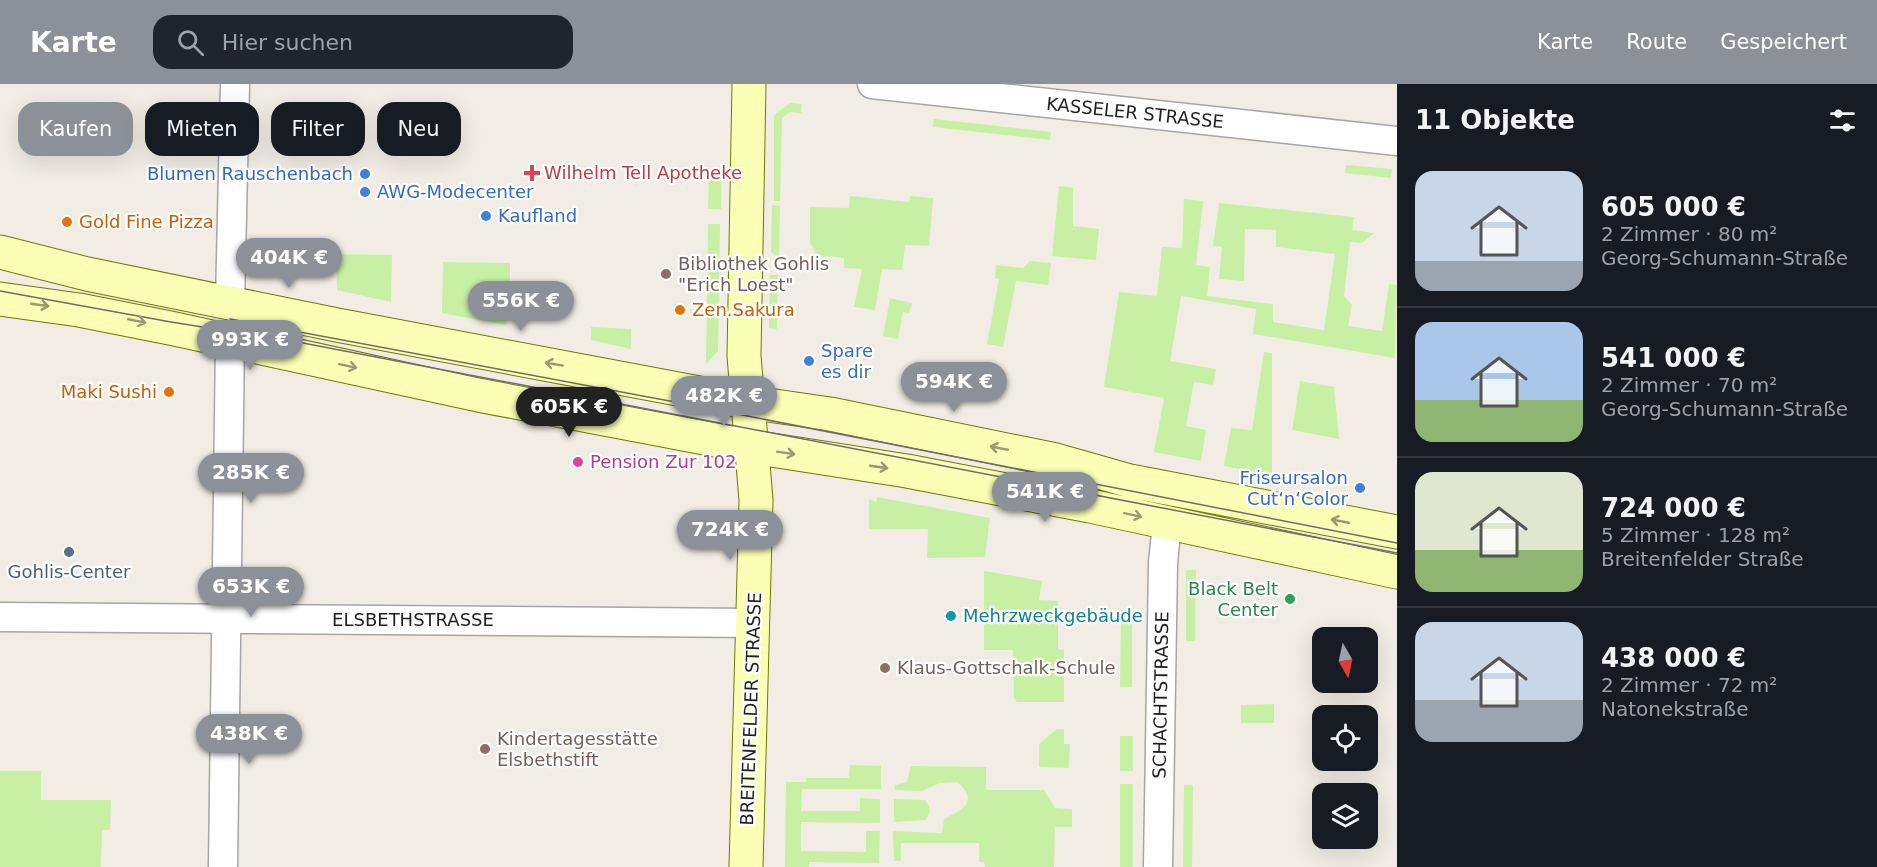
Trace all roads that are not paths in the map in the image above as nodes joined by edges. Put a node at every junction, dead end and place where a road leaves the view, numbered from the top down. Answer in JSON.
{"nodes":[{"id":1,"x":235,"y":84,"type":"edge"},
{"id":2,"x":749,"y":84,"type":"edge"},
{"id":3,"x":872,"y":84,"type":"edge"},
{"id":4,"x":1397,"y":141,"type":"edge"},
{"id":5,"x":0,"y":252,"type":"edge"},
{"id":6,"x":0,"y":299,"type":"edge"},
{"id":7,"x":230,"y":302,"type":"junction"},
{"id":8,"x":230,"y":341,"type":"junction"},
{"id":9,"x":747,"y":402,"type":"junction"},
{"id":10,"x":752,"y":447,"type":"junction"},
{"id":11,"x":1167,"y":523,"type":"junction"},
{"id":12,"x":1397,"y":532,"type":"edge"},
{"id":13,"x":1397,"y":572,"type":"edge"},
{"id":14,"x":0,"y":617,"type":"edge"},
{"id":15,"x":227,"y":618,"type":"junction"},
{"id":16,"x":754,"y":623,"type":"junction"},
{"id":17,"x":223,"y":867,"type":"edge"},
{"id":18,"x":746,"y":867,"type":"edge"},
{"id":19,"x":1158,"y":867,"type":"edge"}],
"edges":[{"from":1,"to":7,"type":"street"},
{"from":2,"to":9,"type":"main road","name":"BREITENFELDER STRASSE"},
{"from":3,"to":4,"type":"street","name":"KASSELER STRASSE"},
{"from":5,"to":7,"type":"main road"},
{"from":6,"to":8,"type":"main road","one_way":true},
{"from":9,"to":7,"type":"main road","one_way":true},
{"from":8,"to":10,"type":"main road","one_way":true},
{"from":8,"to":15,"type":"street"},
{"from":9,"to":10,"type":"main road","name":"BREITENFELDER STRASSE"},
{"from":12,"to":9,"type":"main road","one_way":true},
{"from":10,"to":11,"type":"main road","one_way":true},
{"from":10,"to":16,"type":"main road","name":"BREITENFELDER STRASSE"},
{"from":11,"to":13,"type":"main road"},
{"from":11,"to":19,"type":"street","name":"SCHACHTSTRASSE"},
{"from":14,"to":15,"type":"street","name":"ELSBETHSTRASSE"},
{"from":15,"to":16,"type":"street","name":"ELSBETHSTRASSE"},
{"from":15,"to":17,"type":"street"},
{"from":16,"to":18,"type":"main road","name":"BREITENFELDER STRASSE"}]}
